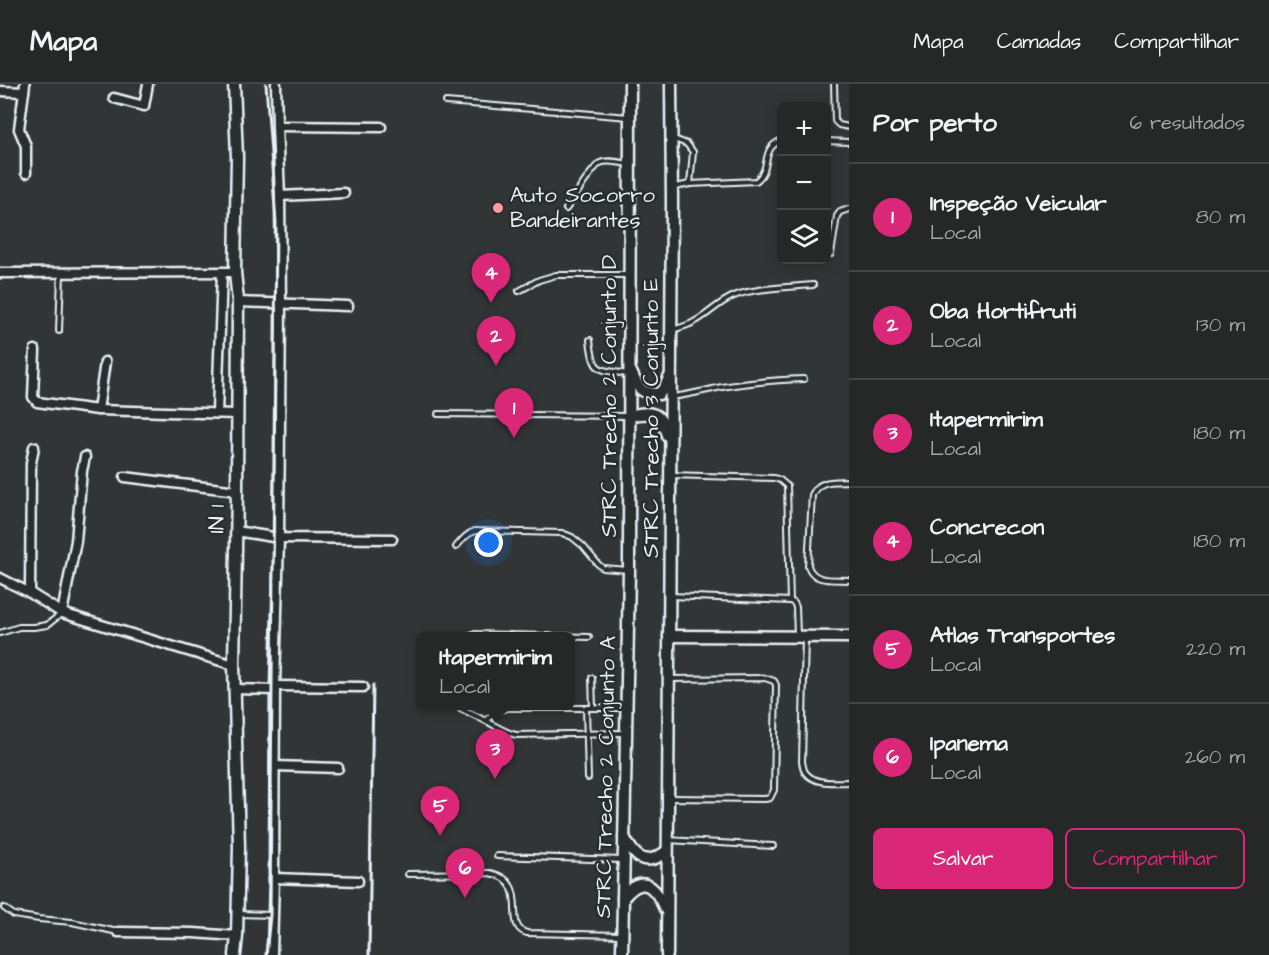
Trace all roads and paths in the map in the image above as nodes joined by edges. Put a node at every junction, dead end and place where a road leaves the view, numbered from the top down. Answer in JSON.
{"nodes":[{"id":1,"x":148,"y":84,"type":"edge"},
{"id":2,"x":234,"y":84,"type":"edge"},
{"id":3,"x":276,"y":84,"type":"edge"},
{"id":4,"x":630,"y":84,"type":"edge"},
{"id":5,"x":671,"y":84,"type":"edge"},
{"id":6,"x":834,"y":84,"type":"edge"},
{"id":7,"x":25,"y":88,"type":"edge"},
{"id":8,"x":0,"y":91,"type":"edge"},
{"id":9,"x":114,"y":98,"type":"dead end"},
{"id":10,"x":446,"y":102,"type":"dead end"},
{"id":11,"x":630,"y":117,"type":"junction"},
{"id":12,"x":277,"y":126,"type":"junction"},
{"id":13,"x":381,"y":127,"type":"dead end"},
{"id":14,"x":849,"y":127,"type":"edge"},
{"id":15,"x":671,"y":137,"type":"junction"},
{"id":16,"x":831,"y":141,"type":"edge"},
{"id":17,"x":777,"y":142,"type":"edge"},
{"id":18,"x":849,"y":142,"type":"edge"},
{"id":19,"x":630,"y":164,"type":"junction"},
{"id":20,"x":26,"y":173,"type":"dead end"},
{"id":21,"x":690,"y":184,"type":"junction"},
{"id":22,"x":671,"y":188,"type":"junction"},
{"id":23,"x":344,"y":193,"type":"dead end"},
{"id":24,"x":280,"y":196,"type":"junction"},
{"id":25,"x":566,"y":209,"type":"dead end"},
{"id":26,"x":849,"y":209,"type":"edge"},
{"id":27,"x":831,"y":254,"type":"dead end"},
{"id":28,"x":222,"y":272,"type":"junction"},
{"id":29,"x":235,"y":272,"type":"junction"},
{"id":30,"x":0,"y":273,"type":"edge"},
{"id":31,"x":61,"y":273,"type":"junction"},
{"id":32,"x":629,"y":275,"type":"junction"},
{"id":33,"x":813,"y":285,"type":"dead end"},
{"id":34,"x":519,"y":291,"type":"dead end"},
{"id":35,"x":238,"y":302,"type":"junction"},
{"id":36,"x":281,"y":304,"type":"junction"},
{"id":37,"x":348,"y":306,"type":"dead end"},
{"id":38,"x":671,"y":330,"type":"junction"},
{"id":39,"x":59,"y":331,"type":"dead end"},
{"id":40,"x":590,"y":340,"type":"dead end"},
{"id":41,"x":35,"y":350,"type":"dead end"},
{"id":42,"x":105,"y":362,"type":"dead end"},
{"id":43,"x":629,"y":372,"type":"junction"},
{"id":44,"x":670,"y":374,"type":"junction"},
{"id":45,"x":804,"y":379,"type":"dead end"},
{"id":46,"x":670,"y":398,"type":"junction"},
{"id":47,"x":98,"y":410,"type":"junction"},
{"id":48,"x":217,"y":413,"type":"junction"},
{"id":49,"x":236,"y":414,"type":"junction"},
{"id":50,"x":438,"y":414,"type":"dead end"},
{"id":51,"x":629,"y":416,"type":"junction"},
{"id":52,"x":670,"y":444,"type":"junction"},
{"id":53,"x":34,"y":447,"type":"dead end"},
{"id":54,"x":85,"y":457,"type":"dead end"},
{"id":55,"x":670,"y":475,"type":"junction"},
{"id":56,"x":125,"y":477,"type":"dead end"},
{"id":57,"x":849,"y":481,"type":"edge"},
{"id":58,"x":237,"y":491,"type":"junction"},
{"id":59,"x":236,"y":531,"type":"junction"},
{"id":60,"x":279,"y":538,"type":"junction"},
{"id":61,"x":392,"y":539,"type":"dead end"},
{"id":62,"x":456,"y":547,"type":"dead end"},
{"id":63,"x":629,"y":570,"type":"junction"},
{"id":64,"x":0,"y":578,"type":"edge"},
{"id":65,"x":849,"y":580,"type":"edge"},
{"id":66,"x":30,"y":594,"type":"junction"},
{"id":67,"x":669,"y":596,"type":"junction"},
{"id":68,"x":628,"y":601,"type":"joint"},
{"id":69,"x":790,"y":601,"type":"junction"},
{"id":70,"x":62,"y":613,"type":"junction"},
{"id":71,"x":0,"y":633,"type":"edge"},
{"id":72,"x":669,"y":636,"type":"junction"},
{"id":73,"x":575,"y":637,"type":"edge"},
{"id":74,"x":589,"y":637,"type":"dead end"},
{"id":75,"x":801,"y":637,"type":"junction"},
{"id":76,"x":849,"y":637,"type":"edge"},
{"id":77,"x":234,"y":665,"type":"junction"},
{"id":78,"x":592,"y":678,"type":"dead end"},
{"id":79,"x":669,"y":679,"type":"junction"},
{"id":80,"x":363,"y":687,"type":"dead end"},
{"id":81,"x":235,"y":688,"type":"junction"},
{"id":82,"x":275,"y":688,"type":"junction"},
{"id":83,"x":575,"y":708,"type":"edge"},
{"id":84,"x":586,"y":708,"type":"junction"},
{"id":85,"x":593,"y":708,"type":"junction"},
{"id":86,"x":626,"y":708,"type":"junction"},
{"id":87,"x":464,"y":710,"type":"edge"},
{"id":88,"x":500,"y":710,"type":"edge"},
{"id":89,"x":486,"y":720,"type":"junction"},
{"id":90,"x":586,"y":733,"type":"junction"},
{"id":91,"x":626,"y":733,"type":"junction"},
{"id":92,"x":275,"y":766,"type":"junction"},
{"id":93,"x":338,"y":768,"type":"dead end"},
{"id":94,"x":588,"y":778,"type":"dead end"},
{"id":95,"x":849,"y":782,"type":"edge"},
{"id":96,"x":668,"y":798,"type":"junction"},
{"id":97,"x":624,"y":836,"type":"junction"},
{"id":98,"x":668,"y":846,"type":"junction"},
{"id":99,"x":772,"y":846,"type":"dead end"},
{"id":100,"x":497,"y":856,"type":"dead end"},
{"id":101,"x":623,"y":860,"type":"junction"},
{"id":102,"x":408,"y":874,"type":"dead end"},
{"id":103,"x":274,"y":878,"type":"junction"},
{"id":104,"x":358,"y":881,"type":"dead end"},
{"id":105,"x":623,"y":898,"type":"junction"},
{"id":106,"x":4,"y":908,"type":"dead end"},
{"id":107,"x":238,"y":914,"type":"junction"},
{"id":108,"x":273,"y":915,"type":"junction"},
{"id":109,"x":667,"y":915,"type":"junction"},
{"id":110,"x":118,"y":932,"type":"joint"},
{"id":111,"x":622,"y":935,"type":"junction"},
{"id":112,"x":237,"y":936,"type":"junction"},
{"id":113,"x":235,"y":955,"type":"edge"},
{"id":114,"x":272,"y":955,"type":"edge"},
{"id":115,"x":622,"y":955,"type":"edge"},
{"id":116,"x":667,"y":955,"type":"edge"}],
"edges":[{"from":1,"to":9,"type":"street"},
{"from":2,"to":29,"type":"street","name":"IN 1"},
{"from":3,"to":12,"type":"street"},
{"from":4,"to":11,"type":"street","name":"STRC Trecho 2 Conjunto D"},
{"from":5,"to":15,"type":"street","name":"STRC Trecho 3 Conjunto E"},
{"from":6,"to":14,"type":"lane"},
{"from":7,"to":8,"type":"street"},
{"from":7,"to":20,"type":"street"},
{"from":10,"to":11,"type":"lane"},
{"from":11,"to":19,"type":"street","name":"STRC Trecho 2 Conjunto D"},
{"from":12,"to":13,"type":"street"},
{"from":12,"to":24,"type":"street"},
{"from":15,"to":21,"type":"lane"},
{"from":15,"to":22,"type":"street","name":"STRC Trecho 3 Conjunto E"},
{"from":16,"to":18,"type":"lane"},
{"from":17,"to":21,"type":"lane"},
{"from":19,"to":25,"type":"lane"},
{"from":19,"to":32,"type":"street","name":"STRC Trecho 2 Conjunto D"},
{"from":21,"to":22,"type":"lane"},
{"from":22,"to":38,"type":"street","name":"STRC Trecho 3 Conjunto E"},
{"from":23,"to":24,"type":"street"},
{"from":24,"to":36,"type":"street"},
{"from":26,"to":27,"type":"lane"},
{"from":28,"to":29,"type":"street"},
{"from":28,"to":31,"type":"street"},
{"from":28,"to":48,"type":"street"},
{"from":29,"to":35,"type":"street","name":"IN 1"},
{"from":30,"to":31,"type":"street"},
{"from":31,"to":39,"type":"lane"},
{"from":32,"to":34,"type":"lane"},
{"from":32,"to":43,"type":"street","name":"STRC Trecho 2 Conjunto D"},
{"from":33,"to":38,"type":"lane"},
{"from":35,"to":36,"type":"street"},
{"from":35,"to":49,"type":"street","name":"IN 1"},
{"from":36,"to":37,"type":"street"},
{"from":36,"to":60,"type":"street"},
{"from":38,"to":44,"type":"street","name":"STRC Trecho 3 Conjunto E"},
{"from":40,"to":43,"type":"lane"},
{"from":41,"to":47,"type":"street"},
{"from":42,"to":47,"type":"street"},
{"from":43,"to":44,"type":"street"},
{"from":43,"to":51,"type":"street","name":"STRC Trecho 2 Conjunto D"},
{"from":44,"to":46,"type":"street","name":"STRC Trecho 3 Conjunto E"},
{"from":45,"to":46,"type":"lane"},
{"from":46,"to":52,"type":"street","name":"STRC Trecho 3 Conjunto E"},
{"from":47,"to":48,"type":"street"},
{"from":48,"to":49,"type":"street"},
{"from":49,"to":58,"type":"street","name":"IN 1"},
{"from":50,"to":51,"type":"lane"},
{"from":51,"to":52,"type":"street"},
{"from":51,"to":63,"type":"street","name":"STRC Trecho 2 Conjunto D"},
{"from":52,"to":55,"type":"street","name":"STRC Trecho 3 Conjunto E"},
{"from":53,"to":66,"type":"street"},
{"from":54,"to":70,"type":"street"},
{"from":55,"to":67,"type":"street","name":"STRC Trecho 3 Conjunto E"},
{"from":55,"to":69,"type":"lane"},
{"from":56,"to":58,"type":"street"},
{"from":57,"to":65,"type":"lane"},
{"from":58,"to":59,"type":"street","name":"IN 1"},
{"from":59,"to":60,"type":"street"},
{"from":59,"to":77,"type":"street","name":"IN 1"},
{"from":60,"to":61,"type":"street"},
{"from":60,"to":82,"type":"street"},
{"from":62,"to":63,"type":"lane"},
{"from":63,"to":68,"type":"street","name":"STRC Trecho 2 Conjunto D"},
{"from":64,"to":66,"type":"street"},
{"from":66,"to":70,"type":"street"},
{"from":67,"to":69,"type":"lane"},
{"from":67,"to":72,"type":"street","name":"STRC Trecho 3 Conjunto E"},
{"from":68,"to":86,"type":"street","name":"STRC Trecho 2 Conjunto A"},
{"from":69,"to":75,"type":"lane"},
{"from":70,"to":71,"type":"lane"},
{"from":70,"to":77,"type":"street"},
{"from":72,"to":75,"type":"street"},
{"from":72,"to":79,"type":"street","name":"STRC Trecho 3 Conjunto E"},
{"from":73,"to":74,"type":"lane"},
{"from":75,"to":76,"type":"street"},
{"from":75,"to":95,"type":"lane"},
{"from":77,"to":81,"type":"street","name":"IN 1"},
{"from":78,"to":85,"type":"lane"},
{"from":79,"to":96,"type":"street","name":"STRC Trecho 3 Conjunto E"},
{"from":79,"to":96,"type":"lane"},
{"from":80,"to":82,"type":"street"},
{"from":81,"to":82,"type":"street"},
{"from":81,"to":107,"type":"street","name":"IN 1"},
{"from":82,"to":92,"type":"street"},
{"from":83,"to":84,"type":"lane"},
{"from":84,"to":85,"type":"lane"},
{"from":84,"to":90,"type":"lane"},
{"from":85,"to":86,"type":"lane"},
{"from":86,"to":91,"type":"street","name":"STRC Trecho 2 Conjunto A"},
{"from":87,"to":89,"type":"lane"},
{"from":88,"to":89,"type":"lane"},
{"from":89,"to":90,"type":"lane"},
{"from":90,"to":91,"type":"lane"},
{"from":90,"to":94,"type":"lane"},
{"from":91,"to":97,"type":"street","name":"STRC Trecho 2 Conjunto A"},
{"from":92,"to":93,"type":"street"},
{"from":92,"to":103,"type":"street"},
{"from":96,"to":98,"type":"street","name":"STRC Trecho 3 Conjunto E"},
{"from":97,"to":98,"type":"street"},
{"from":97,"to":101,"type":"street","name":"STRC Trecho 2 Conjunto A"},
{"from":98,"to":99,"type":"lane"},
{"from":98,"to":109,"type":"street","name":"STRC Trecho 3 Conjunto E"},
{"from":100,"to":101,"type":"lane"},
{"from":101,"to":105,"type":"street","name":"STRC Trecho 2 Conjunto A"},
{"from":102,"to":111,"type":"lane"},
{"from":103,"to":104,"type":"street"},
{"from":103,"to":108,"type":"street"},
{"from":105,"to":109,"type":"street"},
{"from":105,"to":111,"type":"street","name":"STRC Trecho 2 Conjunto A"},
{"from":106,"to":110,"type":"lane"},
{"from":107,"to":108,"type":"lane"},
{"from":107,"to":112,"type":"street","name":"IN 1"},
{"from":108,"to":114,"type":"street"},
{"from":109,"to":116,"type":"street","name":"STRC Trecho 3 Conjunto E"},
{"from":110,"to":112,"type":"street"},
{"from":111,"to":115,"type":"street","name":"STRC Trecho 2 Conjunto A"},
{"from":112,"to":113,"type":"street","name":"IN 1"}]}
